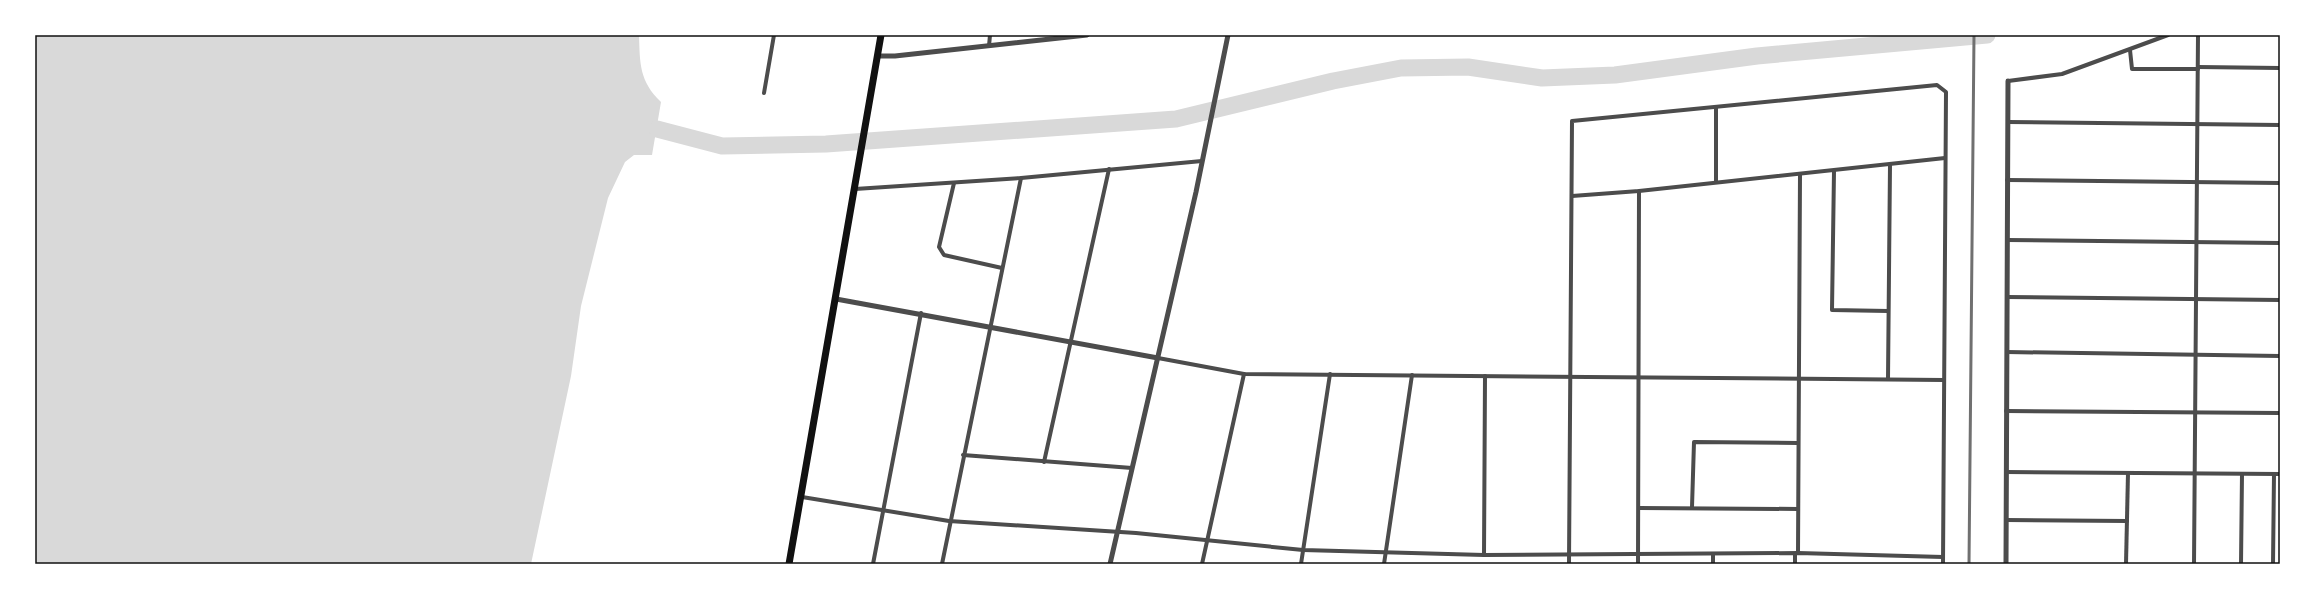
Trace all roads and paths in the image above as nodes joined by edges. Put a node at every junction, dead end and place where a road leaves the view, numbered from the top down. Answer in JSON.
{"nodes":[{"id":1,"x":774,"y":35,"type":"edge"},
{"id":2,"x":881,"y":35,"type":"edge"},
{"id":3,"x":990,"y":35,"type":"edge"},
{"id":4,"x":1085,"y":35,"type":"edge"},
{"id":5,"x":1228,"y":35,"type":"edge"},
{"id":6,"x":2168,"y":35,"type":"edge"},
{"id":7,"x":2198,"y":35,"type":"edge"},
{"id":8,"x":988,"y":46,"type":"junction"},
{"id":9,"x":2130,"y":50,"type":"junction"},
{"id":10,"x":878,"y":56,"type":"junction"},
{"id":11,"x":2198,"y":68,"type":"junction"},
{"id":12,"x":2280,"y":68,"type":"edge"},
{"id":13,"x":2008,"y":81,"type":"joint"},
{"id":14,"x":764,"y":93,"type":"dead end"},
{"id":15,"x":1716,"y":107,"type":"junction"},
{"id":16,"x":2008,"y":122,"type":"junction"},
{"id":17,"x":2198,"y":125,"type":"junction"},
{"id":18,"x":2280,"y":125,"type":"edge"},
{"id":19,"x":1945,"y":158,"type":"junction"},
{"id":20,"x":1202,"y":161,"type":"junction"},
{"id":21,"x":1890,"y":165,"type":"junction"},
{"id":22,"x":1109,"y":169,"type":"junction"},
{"id":23,"x":1834,"y":171,"type":"junction"},
{"id":24,"x":1800,"y":174,"type":"junction"},
{"id":25,"x":1021,"y":178,"type":"junction"},
{"id":26,"x":2007,"y":180,"type":"junction"},
{"id":27,"x":1716,"y":181,"type":"junction"},
{"id":28,"x":2197,"y":182,"type":"junction"},
{"id":29,"x":2280,"y":182,"type":"edge"},
{"id":30,"x":954,"y":183,"type":"junction"},
{"id":31,"x":855,"y":189,"type":"junction"},
{"id":32,"x":1639,"y":191,"type":"junction"},
{"id":33,"x":1572,"y":196,"type":"junction"},
{"id":34,"x":2007,"y":240,"type":"junction"},
{"id":35,"x":2197,"y":242,"type":"junction"},
{"id":36,"x":2280,"y":243,"type":"edge"},
{"id":37,"x":1002,"y":268,"type":"junction"},
{"id":38,"x":2007,"y":297,"type":"junction"},
{"id":39,"x":836,"y":299,"type":"junction"},
{"id":40,"x":2196,"y":299,"type":"junction"},
{"id":41,"x":2280,"y":300,"type":"edge"},
{"id":42,"x":1888,"y":311,"type":"junction"},
{"id":43,"x":921,"y":313,"type":"junction"},
{"id":44,"x":990,"y":327,"type":"junction"},
{"id":45,"x":1072,"y":342,"type":"junction"},
{"id":46,"x":2006,"y":352,"type":"junction"},
{"id":47,"x":2196,"y":356,"type":"junction"},
{"id":48,"x":2280,"y":356,"type":"edge"},
{"id":49,"x":1158,"y":358,"type":"junction"},
{"id":50,"x":1244,"y":374,"type":"junction"},
{"id":51,"x":1330,"y":374,"type":"junction"},
{"id":52,"x":1412,"y":375,"type":"junction"},
{"id":53,"x":1485,"y":376,"type":"junction"},
{"id":54,"x":1570,"y":378,"type":"junction"},
{"id":55,"x":1639,"y":378,"type":"junction"},
{"id":56,"x":1799,"y":379,"type":"junction"},
{"id":57,"x":1888,"y":379,"type":"junction"},
{"id":58,"x":1944,"y":380,"type":"junction"},
{"id":59,"x":2006,"y":411,"type":"junction"},
{"id":60,"x":2196,"y":412,"type":"junction"},
{"id":61,"x":2280,"y":413,"type":"edge"},
{"id":62,"x":1798,"y":443,"type":"junction"},
{"id":63,"x":963,"y":455,"type":"junction"},
{"id":64,"x":1044,"y":462,"type":"junction"},
{"id":65,"x":1132,"y":468,"type":"junction"},
{"id":66,"x":2006,"y":472,"type":"junction"},
{"id":67,"x":2128,"y":473,"type":"junction"},
{"id":68,"x":2196,"y":474,"type":"junction"},
{"id":69,"x":2242,"y":474,"type":"junction"},
{"id":70,"x":2274,"y":474,"type":"junction"},
{"id":71,"x":2280,"y":474,"type":"edge"},
{"id":72,"x":802,"y":497,"type":"junction"},
{"id":73,"x":1692,"y":507,"type":"junction"},
{"id":74,"x":1639,"y":508,"type":"junction"},
{"id":75,"x":1798,"y":508,"type":"junction"},
{"id":76,"x":883,"y":511,"type":"junction"},
{"id":77,"x":2006,"y":520,"type":"junction"},
{"id":78,"x":949,"y":521,"type":"junction"},
{"id":79,"x":2127,"y":521,"type":"junction"},
{"id":80,"x":2274,"y":522,"type":"junction"},
{"id":81,"x":2280,"y":522,"type":"edge"},
{"id":82,"x":1117,"y":532,"type":"junction"},
{"id":83,"x":1208,"y":541,"type":"junction"},
{"id":84,"x":1303,"y":550,"type":"junction"},
{"id":85,"x":1385,"y":554,"type":"junction"},
{"id":86,"x":1713,"y":554,"type":"junction"},
{"id":87,"x":1796,"y":554,"type":"junction"},
{"id":88,"x":1484,"y":555,"type":"junction"},
{"id":89,"x":1569,"y":555,"type":"junction"},
{"id":90,"x":1638,"y":555,"type":"junction"},
{"id":91,"x":1943,"y":557,"type":"junction"},
{"id":92,"x":789,"y":564,"type":"edge"},
{"id":93,"x":873,"y":564,"type":"edge"},
{"id":94,"x":942,"y":564,"type":"edge"},
{"id":95,"x":1110,"y":564,"type":"edge"},
{"id":96,"x":1202,"y":564,"type":"edge"},
{"id":97,"x":1301,"y":564,"type":"edge"},
{"id":98,"x":1384,"y":564,"type":"edge"},
{"id":99,"x":1569,"y":564,"type":"edge"},
{"id":100,"x":1638,"y":564,"type":"edge"},
{"id":101,"x":1713,"y":564,"type":"edge"},
{"id":102,"x":1795,"y":564,"type":"edge"},
{"id":103,"x":1943,"y":564,"type":"edge"},
{"id":104,"x":2006,"y":564,"type":"edge"},
{"id":105,"x":2126,"y":564,"type":"edge"},
{"id":106,"x":2194,"y":564,"type":"edge"},
{"id":107,"x":2241,"y":564,"type":"edge"},
{"id":108,"x":2274,"y":564,"type":"edge"}],
"edges":[{"from":1,"to":14,"type":"street"},
{"from":2,"to":10,"type":"highway"},
{"from":3,"to":8,"type":"street"},
{"from":4,"to":8,"type":"street"},
{"from":5,"to":20,"type":"street"},
{"from":6,"to":9,"type":"street"},
{"from":7,"to":11,"type":"street"},
{"from":8,"to":10,"type":"street"},
{"from":9,"to":11,"type":"street"},
{"from":9,"to":13,"type":"street"},
{"from":10,"to":31,"type":"highway"},
{"from":11,"to":12,"type":"street"},
{"from":11,"to":17,"type":"street"},
{"from":13,"to":16,"type":"street"},
{"from":15,"to":19,"type":"street"},
{"from":15,"to":27,"type":"street"},
{"from":15,"to":33,"type":"street"},
{"from":16,"to":17,"type":"street"},
{"from":16,"to":26,"type":"street"},
{"from":17,"to":18,"type":"street"},
{"from":17,"to":28,"type":"street"},
{"from":19,"to":21,"type":"street"},
{"from":19,"to":58,"type":"street"},
{"from":20,"to":22,"type":"street"},
{"from":20,"to":49,"type":"street"},
{"from":21,"to":23,"type":"street"},
{"from":21,"to":42,"type":"street"},
{"from":22,"to":25,"type":"street"},
{"from":22,"to":45,"type":"street"},
{"from":23,"to":24,"type":"street"},
{"from":23,"to":42,"type":"street"},
{"from":24,"to":27,"type":"street"},
{"from":24,"to":56,"type":"street"},
{"from":25,"to":30,"type":"street"},
{"from":25,"to":37,"type":"street"},
{"from":26,"to":28,"type":"street"},
{"from":26,"to":34,"type":"street"},
{"from":27,"to":32,"type":"street"},
{"from":28,"to":29,"type":"street"},
{"from":28,"to":35,"type":"street"},
{"from":30,"to":31,"type":"street"},
{"from":30,"to":37,"type":"street"},
{"from":31,"to":39,"type":"highway"},
{"from":32,"to":33,"type":"street"},
{"from":32,"to":55,"type":"street"},
{"from":33,"to":54,"type":"street"},
{"from":34,"to":35,"type":"street"},
{"from":34,"to":38,"type":"street"},
{"from":35,"to":36,"type":"street"},
{"from":35,"to":40,"type":"street"},
{"from":37,"to":44,"type":"street"},
{"from":38,"to":40,"type":"street"},
{"from":38,"to":46,"type":"street"},
{"from":39,"to":43,"type":"street"},
{"from":39,"to":72,"type":"highway"},
{"from":40,"to":41,"type":"street"},
{"from":40,"to":47,"type":"street"},
{"from":42,"to":57,"type":"street"},
{"from":43,"to":44,"type":"street"},
{"from":43,"to":76,"type":"street"},
{"from":44,"to":45,"type":"street"},
{"from":44,"to":63,"type":"street"},
{"from":45,"to":49,"type":"street"},
{"from":45,"to":64,"type":"street"},
{"from":46,"to":47,"type":"street"},
{"from":46,"to":59,"type":"street"},
{"from":47,"to":48,"type":"street"},
{"from":47,"to":60,"type":"street"},
{"from":49,"to":50,"type":"street"},
{"from":49,"to":65,"type":"street"},
{"from":50,"to":51,"type":"street"},
{"from":50,"to":83,"type":"street"},
{"from":51,"to":52,"type":"street"},
{"from":51,"to":84,"type":"street"},
{"from":52,"to":53,"type":"street"},
{"from":52,"to":85,"type":"street"},
{"from":53,"to":54,"type":"street"},
{"from":53,"to":88,"type":"street"},
{"from":54,"to":55,"type":"street"},
{"from":54,"to":89,"type":"street"},
{"from":55,"to":56,"type":"street"},
{"from":55,"to":74,"type":"street"},
{"from":56,"to":57,"type":"street"},
{"from":56,"to":62,"type":"street"},
{"from":57,"to":58,"type":"street"},
{"from":58,"to":91,"type":"street"},
{"from":59,"to":60,"type":"street"},
{"from":59,"to":66,"type":"street"},
{"from":60,"to":61,"type":"street"},
{"from":60,"to":68,"type":"street"},
{"from":62,"to":73,"type":"street"},
{"from":62,"to":75,"type":"street"},
{"from":63,"to":64,"type":"street"},
{"from":63,"to":78,"type":"street"},
{"from":64,"to":65,"type":"street"},
{"from":65,"to":82,"type":"street"},
{"from":66,"to":67,"type":"street"},
{"from":66,"to":77,"type":"street"},
{"from":67,"to":68,"type":"street"},
{"from":67,"to":79,"type":"street"},
{"from":68,"to":69,"type":"street"},
{"from":68,"to":106,"type":"street"},
{"from":69,"to":70,"type":"street"},
{"from":69,"to":107,"type":"street"},
{"from":70,"to":71,"type":"street"},
{"from":70,"to":80,"type":"street"},
{"from":72,"to":76,"type":"street"},
{"from":72,"to":92,"type":"highway"},
{"from":73,"to":74,"type":"street"},
{"from":73,"to":75,"type":"street"},
{"from":74,"to":90,"type":"street"},
{"from":75,"to":87,"type":"street"},
{"from":76,"to":78,"type":"street"},
{"from":76,"to":93,"type":"street"},
{"from":77,"to":79,"type":"street"},
{"from":77,"to":104,"type":"street"},
{"from":78,"to":82,"type":"street"},
{"from":78,"to":94,"type":"street"},
{"from":79,"to":105,"type":"street"},
{"from":80,"to":81,"type":"street"},
{"from":80,"to":108,"type":"street"},
{"from":82,"to":83,"type":"street"},
{"from":82,"to":95,"type":"street"},
{"from":83,"to":84,"type":"street"},
{"from":83,"to":96,"type":"street"},
{"from":84,"to":85,"type":"street"},
{"from":84,"to":97,"type":"street"},
{"from":85,"to":88,"type":"street"},
{"from":85,"to":98,"type":"street"},
{"from":86,"to":87,"type":"street"},
{"from":86,"to":90,"type":"street"},
{"from":86,"to":101,"type":"street"},
{"from":87,"to":91,"type":"street"},
{"from":87,"to":102,"type":"street"},
{"from":88,"to":89,"type":"street"},
{"from":89,"to":90,"type":"street"},
{"from":89,"to":99,"type":"street"},
{"from":90,"to":100,"type":"street"},
{"from":91,"to":103,"type":"street"}]}
